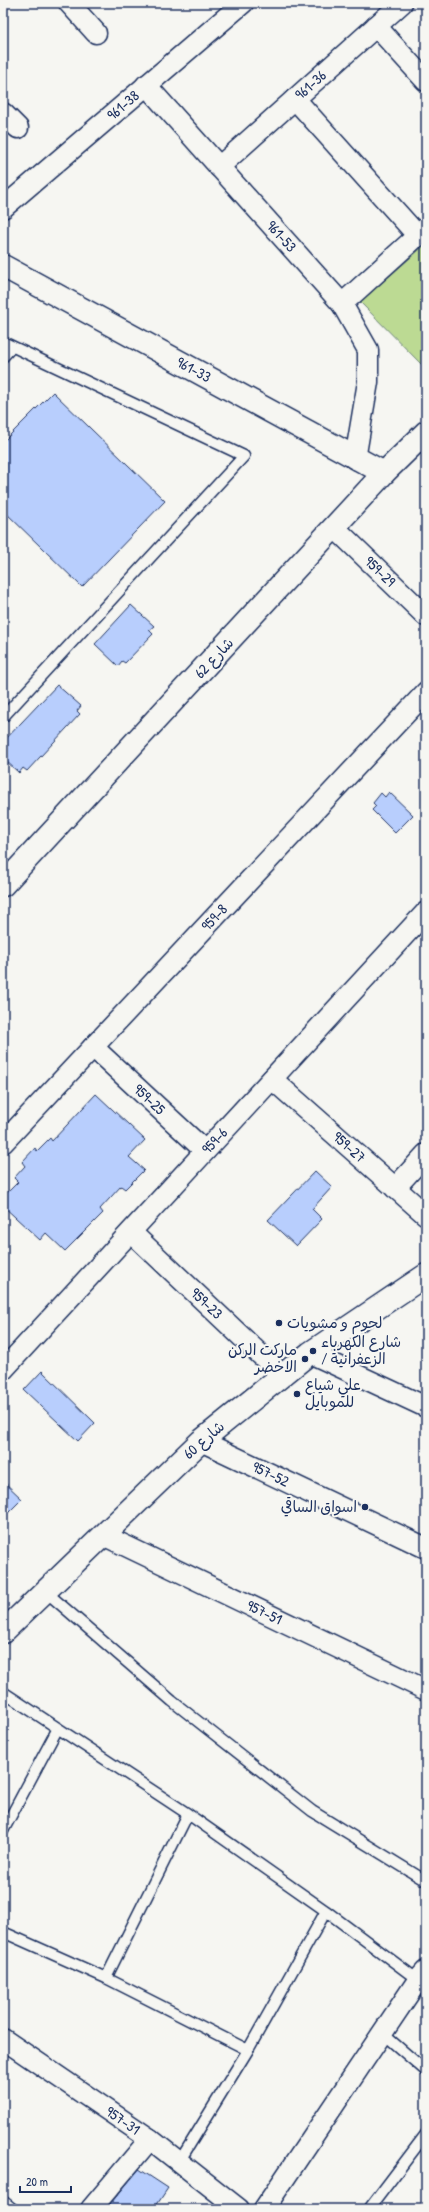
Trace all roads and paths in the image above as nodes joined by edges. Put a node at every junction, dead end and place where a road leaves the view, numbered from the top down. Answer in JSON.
{"nodes":[{"id":1,"x":70,"y":3,"type":"edge"},
{"id":2,"x":242,"y":3,"type":"edge"},
{"id":3,"x":402,"y":3,"type":"edge"},
{"id":4,"x":376,"y":26,"type":"junction"},
{"id":5,"x":96,"y":33,"type":"dead end"},
{"id":6,"x":426,"y":81,"type":"edge"},
{"id":7,"x":146,"y":85,"type":"junction"},
{"id":8,"x":295,"y":99,"type":"junction"},
{"id":9,"x":3,"y":113,"type":"edge"},
{"id":10,"x":18,"y":128,"type":"dead end"},
{"id":11,"x":219,"y":167,"type":"junction"},
{"id":12,"x":3,"y":208,"type":"edge"},
{"id":13,"x":422,"y":232,"type":"edge"},
{"id":14,"x":3,"y":266,"type":"edge"},
{"id":15,"x":342,"y":304,"type":"junction"},
{"id":16,"x":3,"y":342,"type":"edge"},
{"id":17,"x":12,"y":347,"type":"junction"},
{"id":18,"x":3,"y":357,"type":"edge"},
{"id":19,"x":426,"y":432,"type":"edge"},
{"id":20,"x":355,"y":459,"type":"junction"},
{"id":21,"x":384,"y":473,"type":"junction"},
{"id":22,"x":334,"y":527,"type":"junction"},
{"id":23,"x":426,"y":616,"type":"edge"},
{"id":24,"x":426,"y":692,"type":"edge"},
{"id":25,"x":3,"y":717,"type":"edge"},
{"id":26,"x":3,"y":886,"type":"edge"},
{"id":27,"x":426,"y":912,"type":"edge"},
{"id":28,"x":93,"y":1047,"type":"junction"},
{"id":29,"x":272,"y":1079,"type":"junction"},
{"id":30,"x":3,"y":1143,"type":"edge"},
{"id":31,"x":205,"y":1151,"type":"junction"},
{"id":32,"x":426,"y":1154,"type":"edge"},
{"id":33,"x":395,"y":1188,"type":"junction"},
{"id":34,"x":426,"y":1215,"type":"edge"},
{"id":35,"x":131,"y":1232,"type":"junction"},
{"id":36,"x":426,"y":1275,"type":"edge"},
{"id":37,"x":310,"y":1353,"type":"junction"},
{"id":38,"x":3,"y":1370,"type":"edge"},
{"id":39,"x":282,"y":1375,"type":"junction"},
{"id":40,"x":426,"y":1407,"type":"edge"},
{"id":41,"x":201,"y":1441,"type":"junction"},
{"id":42,"x":103,"y":1535,"type":"junction"},
{"id":43,"x":426,"y":1548,"type":"edge"},
{"id":44,"x":45,"y":1591,"type":"junction"},
{"id":45,"x":3,"y":1632,"type":"edge"},
{"id":46,"x":426,"y":1690,"type":"edge"},
{"id":47,"x":3,"y":1692,"type":"edge"},
{"id":48,"x":58,"y":1728,"type":"junction"},
{"id":49,"x":188,"y":1814,"type":"junction"},
{"id":50,"x":3,"y":1832,"type":"edge"},
{"id":51,"x":426,"y":1882,"type":"edge"},
{"id":52,"x":326,"y":1911,"type":"junction"},
{"id":53,"x":3,"y":1932,"type":"edge"},
{"id":54,"x":422,"y":1976,"type":"edge"},
{"id":55,"x":106,"y":1978,"type":"junction"},
{"id":56,"x":382,"y":2033,"type":"junction"},
{"id":57,"x":3,"y":2039,"type":"edge"},
{"id":58,"x":248,"y":2050,"type":"junction"},
{"id":59,"x":426,"y":2071,"type":"edge"},
{"id":60,"x":426,"y":2134,"type":"edge"},
{"id":61,"x":150,"y":2139,"type":"junction"},
{"id":62,"x":179,"y":2162,"type":"junction"},
{"id":63,"x":3,"y":2201,"type":"edge"},
{"id":64,"x":12,"y":2209,"type":"edge"},
{"id":65,"x":91,"y":2209,"type":"edge"},
{"id":66,"x":239,"y":2209,"type":"edge"},
{"id":67,"x":264,"y":2209,"type":"edge"},
{"id":68,"x":369,"y":2209,"type":"edge"}],
"edges":[{"from":1,"to":5,"type":"street"},
{"from":2,"to":7,"type":"street","name":"961-38"},
{"from":3,"to":4,"type":"street","name":"961-36"},
{"from":4,"to":6,"type":"street"},
{"from":4,"to":8,"type":"street","name":"961-36"},
{"from":7,"to":11,"type":"street","name":"961-53"},
{"from":7,"to":12,"type":"street","name":"961-38"},
{"from":8,"to":11,"type":"street","name":"961-36"},
{"from":8,"to":13,"type":"street"},
{"from":9,"to":10,"type":"street"},
{"from":11,"to":15,"type":"street","name":"961-53"},
{"from":13,"to":15,"type":"street"},
{"from":14,"to":20,"type":"street","name":"961-33"},
{"from":15,"to":20,"type":"street","name":"961-53"},
{"from":16,"to":17,"type":"lane"},
{"from":17,"to":18,"type":"lane"},
{"from":17,"to":25,"type":"lane"},
{"from":19,"to":21,"type":"street","name":"شارع 62"},
{"from":20,"to":21,"type":"street","name":"961-33"},
{"from":21,"to":22,"type":"street","name":"شارع 62"},
{"from":22,"to":23,"type":"street","name":"959-29"},
{"from":22,"to":26,"type":"street","name":"شارع 62"},
{"from":24,"to":28,"type":"street","name":"959-8"},
{"from":27,"to":29,"type":"street","name":"959-6"},
{"from":28,"to":30,"type":"street","name":"959-8"},
{"from":28,"to":31,"type":"street","name":"959-25"},
{"from":29,"to":31,"type":"street","name":"959-6"},
{"from":29,"to":33,"type":"street","name":"959-27"},
{"from":31,"to":35,"type":"street","name":"959-6"},
{"from":32,"to":33,"type":"street"},
{"from":33,"to":34,"type":"street","name":"959-27"},
{"from":35,"to":38,"type":"street","name":"959-6"},
{"from":35,"to":39,"type":"street","name":"959-23"},
{"from":36,"to":37,"type":"street","name":"شارع 60"},
{"from":37,"to":39,"type":"street","name":"شارع 60"},
{"from":37,"to":40,"type":"street"},
{"from":39,"to":41,"type":"street","name":"شارع 60"},
{"from":41,"to":42,"type":"street","name":"شارع 60"},
{"from":41,"to":43,"type":"street","name":"957-52"},
{"from":42,"to":44,"type":"street","name":"شارع 60"},
{"from":42,"to":46,"type":"street","name":"957-51"},
{"from":44,"to":45,"type":"street","name":"شارع 60"},
{"from":44,"to":51,"type":"lane"},
{"from":47,"to":48,"type":"lane"},
{"from":48,"to":49,"type":"lane"},
{"from":48,"to":50,"type":"lane"},
{"from":49,"to":52,"type":"lane"},
{"from":49,"to":55,"type":"lane"},
{"from":52,"to":54,"type":"lane"},
{"from":52,"to":58,"type":"lane"},
{"from":53,"to":55,"type":"lane"},
{"from":54,"to":56,"type":"street"},
{"from":55,"to":58,"type":"lane"},
{"from":56,"to":59,"type":"lane"},
{"from":56,"to":67,"type":"street"},
{"from":57,"to":61,"type":"street","name":"957-31"},
{"from":58,"to":62,"type":"lane"},
{"from":60,"to":68,"type":"lane"},
{"from":61,"to":62,"type":"street","name":"957-31"},
{"from":61,"to":65,"type":"street"},
{"from":62,"to":66,"type":"street","name":"957-31"},
{"from":63,"to":64,"type":"lane"}]}
